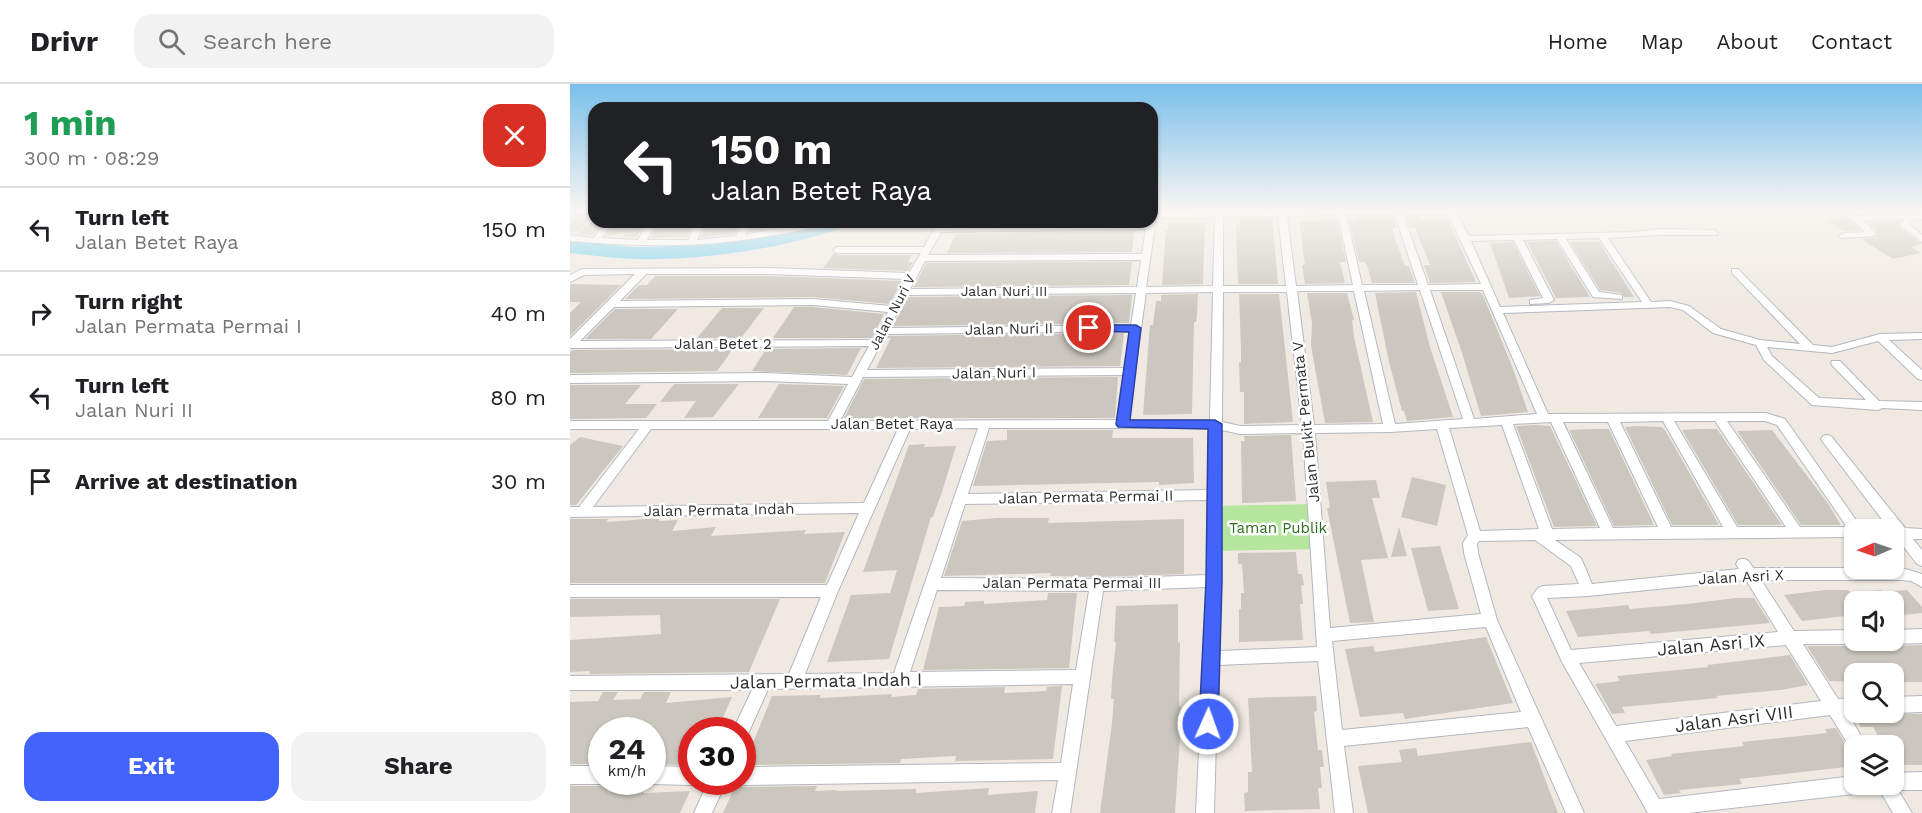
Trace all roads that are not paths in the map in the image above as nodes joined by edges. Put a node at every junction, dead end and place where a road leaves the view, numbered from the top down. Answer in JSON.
{"nodes":[{"id":1,"x":928,"y":245,"type":"edge"},
{"id":2,"x":1148,"y":245,"type":"edge"},
{"id":3,"x":1219,"y":245,"type":"edge"},
{"id":4,"x":1286,"y":245,"type":"edge"},
{"id":5,"x":1348,"y":245,"type":"edge"},
{"id":6,"x":1408,"y":245,"type":"edge"},
{"id":7,"x":1469,"y":245,"type":"edge"},
{"id":8,"x":1521,"y":245,"type":"edge"},
{"id":9,"x":1565,"y":245,"type":"edge"},
{"id":10,"x":1608,"y":245,"type":"edge"},
{"id":11,"x":837,"y":250,"type":"dead end"},
{"id":12,"x":923,"y":254,"type":"junction"},
{"id":13,"x":1146,"y":257,"type":"junction"},
{"id":14,"x":1735,"y":271,"type":"dead end"},
{"id":15,"x":643,"y":272,"type":"junction"},
{"id":16,"x":911,"y":276,"type":"junction"},
{"id":17,"x":570,"y":279,"type":"edge"},
{"id":18,"x":1488,"y":287,"type":"junction"},
{"id":19,"x":1422,"y":288,"type":"junction"},
{"id":20,"x":1292,"y":289,"type":"junction"},
{"id":21,"x":1357,"y":289,"type":"junction"},
{"id":22,"x":1219,"y":290,"type":"junction"},
{"id":23,"x":1141,"y":291,"type":"junction"},
{"id":24,"x":903,"y":292,"type":"junction"},
{"id":25,"x":1645,"y":300,"type":"junction"},
{"id":26,"x":611,"y":304,"type":"junction"},
{"id":27,"x":1495,"y":306,"type":"junction"},
{"id":28,"x":894,"y":309,"type":"junction"},
{"id":29,"x":1136,"y":328,"type":"junction"},
{"id":30,"x":882,"y":331,"type":"junction"},
{"id":31,"x":1922,"y":336,"type":"edge"},
{"id":32,"x":1880,"y":337,"type":"junction"},
{"id":33,"x":875,"y":343,"type":"junction"},
{"id":34,"x":1760,"y":343,"type":"junction"},
{"id":35,"x":571,"y":345,"type":"edge"},
{"id":36,"x":1810,"y":348,"type":"junction"},
{"id":37,"x":1836,"y":363,"type":"dead end"},
{"id":38,"x":1130,"y":371,"type":"junction"},
{"id":39,"x":1922,"y":376,"type":"edge"},
{"id":40,"x":857,"y":377,"type":"junction"},
{"id":41,"x":570,"y":379,"type":"edge"},
{"id":42,"x":1878,"y":406,"type":"junction"},
{"id":43,"x":1922,"y":406,"type":"edge"},
{"id":44,"x":1612,"y":417,"type":"junction"},
{"id":45,"x":1666,"y":417,"type":"junction"},
{"id":46,"x":1718,"y":417,"type":"junction"},
{"id":47,"x":1550,"y":418,"type":"junction"},
{"id":48,"x":1506,"y":421,"type":"junction"},
{"id":49,"x":832,"y":424,"type":"junction"},
{"id":50,"x":906,"y":424,"type":"junction"},
{"id":51,"x":985,"y":424,"type":"junction"},
{"id":52,"x":1122,"y":424,"type":"junction"},
{"id":53,"x":1215,"y":424,"type":"junction"},
{"id":54,"x":1470,"y":424,"type":"junction"},
{"id":55,"x":570,"y":425,"type":"edge"},
{"id":56,"x":648,"y":425,"type":"junction"},
{"id":57,"x":1442,"y":425,"type":"junction"},
{"id":58,"x":1308,"y":428,"type":"junction"},
{"id":59,"x":1390,"y":428,"type":"junction"},
{"id":60,"x":1827,"y":439,"type":"dead end"},
{"id":61,"x":1214,"y":495,"type":"junction"},
{"id":62,"x":959,"y":499,"type":"junction"},
{"id":63,"x":868,"y":508,"type":"junction"},
{"id":64,"x":576,"y":512,"type":"edge"},
{"id":65,"x":1848,"y":519,"type":"edge"},
{"id":66,"x":1886,"y":519,"type":"edge"},
{"id":67,"x":1796,"y":531,"type":"junction"},
{"id":68,"x":1844,"y":531,"type":"edge"},
{"id":69,"x":1667,"y":532,"type":"junction"},
{"id":70,"x":1733,"y":532,"type":"junction"},
{"id":71,"x":1904,"y":533,"type":"edge"},
{"id":72,"x":1609,"y":534,"type":"junction"},
{"id":73,"x":1922,"y":534,"type":"edge"},
{"id":74,"x":1543,"y":535,"type":"junction"},
{"id":75,"x":1475,"y":536,"type":"junction"},
{"id":76,"x":1904,"y":541,"type":"edge"},
{"id":77,"x":1922,"y":560,"type":"edge"},
{"id":78,"x":1746,"y":569,"type":"junction"},
{"id":79,"x":1214,"y":581,"type":"junction"},
{"id":80,"x":1922,"y":581,"type":"edge"},
{"id":81,"x":931,"y":584,"type":"junction"},
{"id":82,"x":1097,"y":585,"type":"junction"},
{"id":83,"x":1588,"y":590,"type":"junction"},
{"id":84,"x":570,"y":591,"type":"edge"},
{"id":85,"x":831,"y":591,"type":"junction"},
{"id":86,"x":1490,"y":620,"type":"junction"},
{"id":87,"x":1324,"y":635,"type":"junction"},
{"id":88,"x":1922,"y":636,"type":"edge"},
{"id":89,"x":1844,"y":637,"type":"edge"},
{"id":90,"x":1904,"y":637,"type":"edge"},
{"id":91,"x":1789,"y":638,"type":"junction"},
{"id":92,"x":1325,"y":654,"type":"junction"},
{"id":93,"x":1210,"y":657,"type":"junction"},
{"id":94,"x":1568,"y":657,"type":"junction"},
{"id":95,"x":1083,"y":677,"type":"junction"},
{"id":96,"x":900,"y":679,"type":"junction"},
{"id":97,"x":795,"y":682,"type":"junction"},
{"id":98,"x":570,"y":683,"type":"edge"},
{"id":99,"x":763,"y":684,"type":"junction"},
{"id":100,"x":1922,"y":704,"type":"edge"},
{"id":101,"x":1904,"y":705,"type":"edge"},
{"id":102,"x":1833,"y":706,"type":"junction"},
{"id":103,"x":1844,"y":706,"type":"edge"},
{"id":104,"x":747,"y":717,"type":"edge"},
{"id":105,"x":1532,"y":719,"type":"junction"},
{"id":106,"x":1614,"y":734,"type":"junction"},
{"id":107,"x":1852,"y":735,"type":"edge"},
{"id":108,"x":1336,"y":739,"type":"junction"},
{"id":109,"x":1068,"y":771,"type":"junction"},
{"id":110,"x":570,"y":775,"type":"edge"},
{"id":111,"x":588,"y":775,"type":"edge"},
{"id":112,"x":756,"y":776,"type":"edge"},
{"id":113,"x":1922,"y":781,"type":"edge"},
{"id":114,"x":1904,"y":782,"type":"edge"},
{"id":115,"x":1844,"y":786,"type":"edge"},
{"id":116,"x":711,"y":795,"type":"edge"},
{"id":117,"x":1891,"y":795,"type":"edge"},
{"id":118,"x":1657,"y":810,"type":"edge"},
{"id":119,"x":702,"y":813,"type":"edge"},
{"id":120,"x":1061,"y":813,"type":"edge"},
{"id":121,"x":1205,"y":813,"type":"edge"},
{"id":122,"x":1344,"y":813,"type":"edge"},
{"id":123,"x":1575,"y":813,"type":"edge"},
{"id":124,"x":1903,"y":813,"type":"edge"}],
"edges":[{"from":1,"to":12,"type":"street","name":"Jalan Nuri V"},
{"from":2,"to":13,"type":"street"},
{"from":3,"to":22,"type":"street"},
{"from":4,"to":20,"type":"street","name":"Jalan Bukit Permata V"},
{"from":5,"to":21,"type":"street"},
{"from":6,"to":19,"type":"street"},
{"from":7,"to":18,"type":"street"},
{"from":8,"to":27,"type":"street"},
{"from":9,"to":25,"type":"street"},
{"from":10,"to":25,"type":"street"},
{"from":11,"to":12,"type":"street"},
{"from":12,"to":13,"type":"street"},
{"from":12,"to":16,"type":"street","name":"Jalan Nuri V"},
{"from":13,"to":23,"type":"street"},
{"from":14,"to":36,"type":"street"},
{"from":15,"to":16,"type":"street"},
{"from":15,"to":17,"type":"street"},
{"from":15,"to":26,"type":"street"},
{"from":16,"to":24,"type":"street","name":"Jalan Nuri V"},
{"from":18,"to":19,"type":"street","name":"Jalan Nuri III"},
{"from":18,"to":27,"type":"street"},
{"from":19,"to":21,"type":"street","name":"Jalan Nuri III"},
{"from":19,"to":54,"type":"street"},
{"from":20,"to":21,"type":"street","name":"Jalan Nuri III"},
{"from":20,"to":22,"type":"street","name":"Jalan Nuri III"},
{"from":20,"to":58,"type":"street","name":"Jalan Bukit Permata V"},
{"from":21,"to":59,"type":"street"},
{"from":22,"to":23,"type":"street","name":"Jalan Nuri III"},
{"from":22,"to":53,"type":"street"},
{"from":23,"to":24,"type":"street","name":"Jalan Nuri III"},
{"from":23,"to":29,"type":"street"},
{"from":24,"to":28,"type":"street","name":"Jalan Nuri V"},
{"from":25,"to":27,"type":"street"},
{"from":25,"to":34,"type":"street"},
{"from":26,"to":28,"type":"street"},
{"from":26,"to":35,"type":"street"},
{"from":27,"to":47,"type":"street"},
{"from":28,"to":30,"type":"street","name":"Jalan Nuri V"},
{"from":29,"to":30,"type":"street","name":"Jalan Nuri II"},
{"from":29,"to":38,"type":"street"},
{"from":30,"to":33,"type":"street","name":"Jalan Nuri V"},
{"from":31,"to":32,"type":"street"},
{"from":32,"to":36,"type":"street"},
{"from":32,"to":39,"type":"street"},
{"from":33,"to":35,"type":"street","name":"Jalan Betet 2"},
{"from":33,"to":40,"type":"street","name":"Jalan Nuri V"},
{"from":34,"to":36,"type":"street"},
{"from":34,"to":42,"type":"street"},
{"from":37,"to":42,"type":"street"},
{"from":38,"to":40,"type":"street","name":"Jalan Nuri I"},
{"from":38,"to":52,"type":"street"},
{"from":40,"to":41,"type":"street","name":"Jalan Nuri I"},
{"from":40,"to":49,"type":"street","name":"Jalan Nuri V"},
{"from":42,"to":43,"type":"street"},
{"from":44,"to":45,"type":"street","name":"Jalan Betet Raya"},
{"from":44,"to":47,"type":"street","name":"Jalan Betet Raya"},
{"from":44,"to":69,"type":"street"},
{"from":45,"to":46,"type":"street","name":"Jalan Betet Raya"},
{"from":45,"to":70,"type":"street"},
{"from":46,"to":65,"type":"street","name":"Jalan Betet Raya"},
{"from":46,"to":67,"type":"street"},
{"from":47,"to":48,"type":"street","name":"Jalan Betet Raya"},
{"from":47,"to":72,"type":"street"},
{"from":48,"to":54,"type":"street","name":"Jalan Betet Raya"},
{"from":48,"to":74,"type":"street"},
{"from":49,"to":50,"type":"street","name":"Jalan Betet Raya"},
{"from":49,"to":56,"type":"street","name":"Jalan Betet Raya"},
{"from":50,"to":51,"type":"street","name":"Jalan Betet Raya"},
{"from":50,"to":63,"type":"street"},
{"from":51,"to":52,"type":"street","name":"Jalan Betet Raya"},
{"from":51,"to":62,"type":"street"},
{"from":52,"to":53,"type":"street","name":"Jalan Betet Raya"},
{"from":53,"to":58,"type":"street","name":"Jalan Betet Raya"},
{"from":53,"to":61,"type":"street"},
{"from":54,"to":57,"type":"street","name":"Jalan Betet Raya"},
{"from":55,"to":56,"type":"street","name":"Jalan Betet Raya"},
{"from":56,"to":64,"type":"street"},
{"from":57,"to":59,"type":"street","name":"Jalan Betet Raya"},
{"from":57,"to":75,"type":"street"},
{"from":58,"to":59,"type":"street","name":"Jalan Betet Raya"},
{"from":58,"to":87,"type":"street","name":"Jalan Bukit Permata V"},
{"from":60,"to":66,"type":"street"},
{"from":61,"to":62,"type":"street","name":"Jalan Permata Permai II"},
{"from":61,"to":79,"type":"street"},
{"from":62,"to":81,"type":"street"},
{"from":63,"to":64,"type":"street","name":"Jalan Permata Indah"},
{"from":63,"to":85,"type":"street"},
{"from":67,"to":68,"type":"street"},
{"from":67,"to":70,"type":"street"},
{"from":69,"to":70,"type":"street"},
{"from":69,"to":72,"type":"street"},
{"from":71,"to":73,"type":"street"},
{"from":72,"to":74,"type":"street"},
{"from":74,"to":75,"type":"street"},
{"from":74,"to":83,"type":"street"},
{"from":75,"to":86,"type":"street"},
{"from":76,"to":77,"type":"street"},
{"from":78,"to":80,"type":"street","name":"Jalan Asri X"},
{"from":78,"to":83,"type":"street","name":"Jalan Asri X"},
{"from":78,"to":91,"type":"street"},
{"from":79,"to":82,"type":"street","name":"Jalan Permata Permai III"},
{"from":79,"to":93,"type":"street"},
{"from":81,"to":82,"type":"street","name":"Jalan Permata Permai III"},
{"from":81,"to":96,"type":"street"},
{"from":82,"to":95,"type":"street"},
{"from":83,"to":94,"type":"street","name":"Jalan Asri X"},
{"from":84,"to":85,"type":"street"},
{"from":85,"to":97,"type":"street"},
{"from":86,"to":87,"type":"street"},
{"from":86,"to":105,"type":"street"},
{"from":87,"to":92,"type":"street","name":"Jalan Bukit Permata V"},
{"from":88,"to":90,"type":"street"},
{"from":89,"to":91,"type":"street","name":"Jalan Asri IX"},
{"from":91,"to":94,"type":"street","name":"Jalan Asri IX"},
{"from":91,"to":102,"type":"street"},
{"from":92,"to":93,"type":"street"},
{"from":92,"to":108,"type":"street","name":"Jalan Bukit Permata V"},
{"from":93,"to":121,"type":"street"},
{"from":94,"to":106,"type":"street"},
{"from":95,"to":96,"type":"street","name":"Jalan Permata Indah I"},
{"from":95,"to":109,"type":"street"},
{"from":96,"to":97,"type":"street","name":"Jalan Permata Indah I"},
{"from":97,"to":99,"type":"street","name":"Jalan Permata Indah I"},
{"from":98,"to":99,"type":"street","name":"Jalan Permata Indah I"},
{"from":99,"to":104,"type":"street"},
{"from":100,"to":101,"type":"street"},
{"from":102,"to":103,"type":"street","name":"Jalan Asri VIII"},
{"from":102,"to":106,"type":"street","name":"Jalan Asri VIII"},
{"from":102,"to":107,"type":"street"},
{"from":105,"to":108,"type":"street"},
{"from":105,"to":123,"type":"street"},
{"from":106,"to":118,"type":"street"},
{"from":108,"to":122,"type":"street","name":"Jalan Bukit Permata V"},
{"from":109,"to":112,"type":"street"},
{"from":109,"to":120,"type":"street"},
{"from":110,"to":111,"type":"street"},
{"from":113,"to":114,"type":"street"},
{"from":115,"to":118,"type":"street"},
{"from":116,"to":119,"type":"street"},
{"from":117,"to":124,"type":"street"}]}
